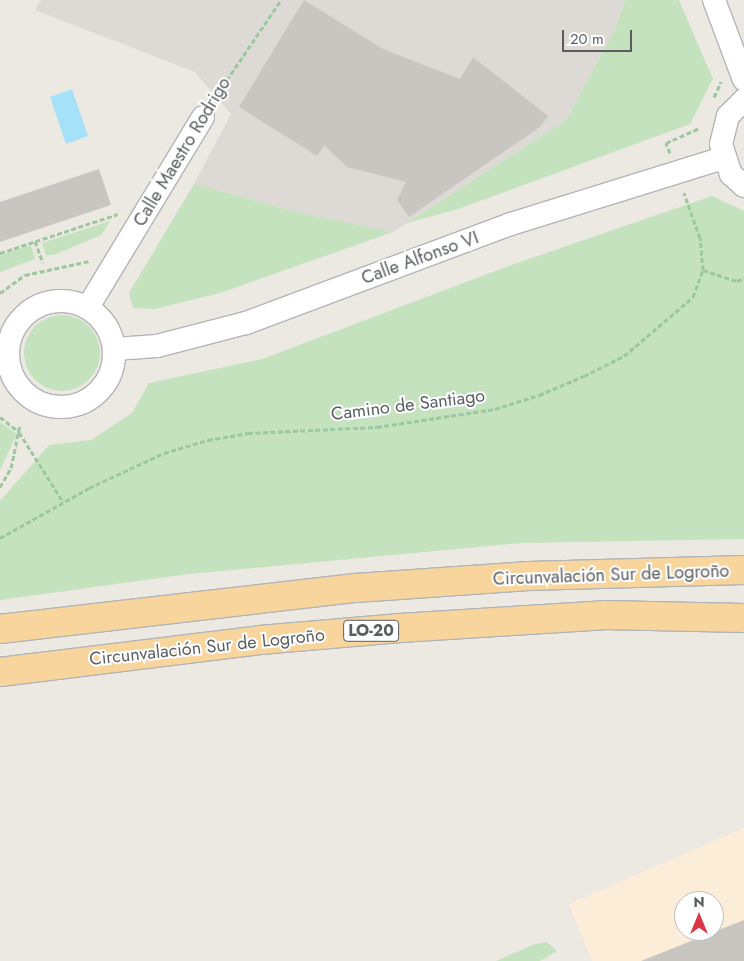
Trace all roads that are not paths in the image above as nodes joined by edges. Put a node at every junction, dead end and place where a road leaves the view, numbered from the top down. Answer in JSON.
{"nodes":[{"id":1,"x":714,"y":0,"type":"edge"},
{"id":2,"x":744,"y":80,"type":"edge"},
{"id":3,"x":744,"y":100,"type":"edge"},
{"id":4,"x":203,"y":118,"type":"road end"},
{"id":5,"x":723,"y":158,"type":"junction"},
{"id":6,"x":744,"y":186,"type":"edge"},
{"id":7,"x":88,"y":307,"type":"junction"},
{"id":8,"x":115,"y":350,"type":"junction"},
{"id":9,"x":4,"y":356,"type":"edge"},
{"id":10,"x":744,"y":551,"type":"edge"},
{"id":11,"x":744,"y":570,"type":"edge"},
{"id":12,"x":529,"y":576,"type":"junction"},
{"id":13,"x":744,"y":618,"type":"edge"},
{"id":14,"x":0,"y":629,"type":"edge"},
{"id":15,"x":0,"y":672,"type":"edge"}],
"edges":[{"from":1,"to":2,"type":"street"},
{"from":3,"to":5,"type":"street"},
{"from":4,"to":7,"type":"street","name":"Calle Maestro Rodrigo"},
{"from":5,"to":6,"type":"street"},
{"from":5,"to":8,"type":"street","name":"Calle Alfonso VI"},
{"from":7,"to":8,"type":"street"},
{"from":7,"to":9,"type":"street"},
{"from":8,"to":9,"type":"street"},
{"from":10,"to":12,"type":"highway"},
{"from":11,"to":12,"type":"highway","name":"Circunvalación Sur de Logroño"},
{"from":12,"to":14,"type":"highway","name":"Circunvalación Sur de Logroño"},
{"from":13,"to":15,"type":"highway","name":"Circunvalación Sur de Logroño","number":"LO-20"}]}
